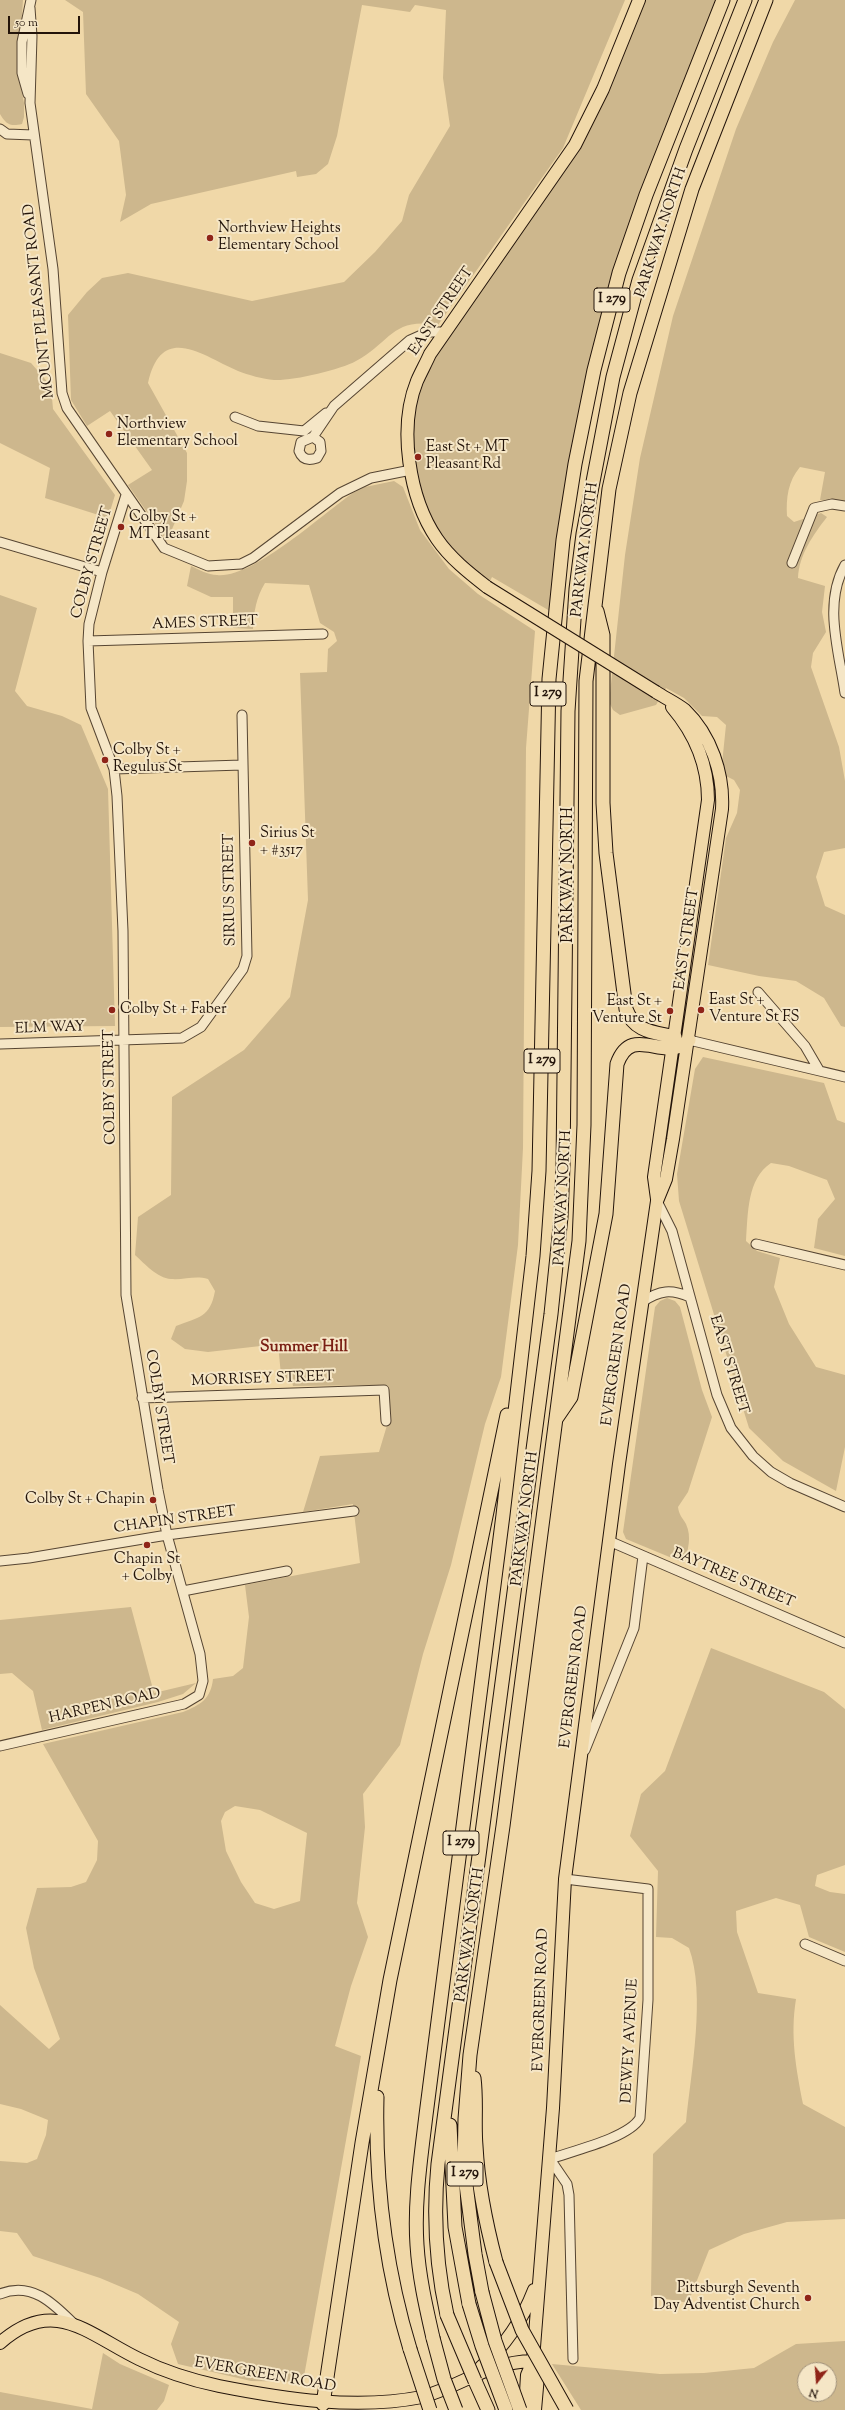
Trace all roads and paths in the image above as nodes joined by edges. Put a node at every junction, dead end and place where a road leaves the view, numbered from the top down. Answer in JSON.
{"nodes":[{"id":1,"x":639,"y":0,"type":"edge"},
{"id":2,"x":723,"y":0,"type":"edge"},
{"id":3,"x":745,"y":0,"type":"edge"},
{"id":4,"x":766,"y":0,"type":"edge"},
{"id":5,"x":31,"y":4,"type":"edge"},
{"id":6,"x":0,"y":129,"type":"edge"},
{"id":7,"x":33,"y":135,"type":"junction"},
{"id":8,"x":446,"y":332,"type":"junction"},
{"id":9,"x":334,"y":406,"type":"junction"},
{"id":10,"x":235,"y":417,"type":"dead end"},
{"id":11,"x":312,"y":437,"type":"dead end"},
{"id":12,"x":411,"y":470,"type":"junction"},
{"id":13,"x":126,"y":495,"type":"junction"},
{"id":14,"x":845,"y":506,"type":"edge"},
{"id":15,"x":0,"y":542,"type":"edge"},
{"id":16,"x":792,"y":563,"type":"dead end"},
{"id":17,"x":845,"y":565,"type":"edge"},
{"id":18,"x":102,"y":572,"type":"junction"},
{"id":19,"x":595,"y":604,"type":"junction"},
{"id":20,"x":323,"y":634,"type":"dead end"},
{"id":21,"x":88,"y":641,"type":"junction"},
{"id":22,"x":845,"y":693,"type":"edge"},
{"id":23,"x":660,"y":695,"type":"junction"},
{"id":24,"x":242,"y":715,"type":"dead end"},
{"id":25,"x":242,"y":765,"type":"junction"},
{"id":26,"x":114,"y":769,"type":"junction"},
{"id":27,"x":758,"y":992,"type":"dead end"},
{"id":28,"x":182,"y":1038,"type":"joint"},
{"id":29,"x":689,"y":1040,"type":"junction"},
{"id":30,"x":124,"y":1041,"type":"junction"},
{"id":31,"x":674,"y":1043,"type":"junction"},
{"id":32,"x":0,"y":1044,"type":"edge"},
{"id":33,"x":819,"y":1070,"type":"junction"},
{"id":34,"x":845,"y":1077,"type":"edge"},
{"id":35,"x":657,"y":1201,"type":"junction"},
{"id":36,"x":756,"y":1244,"type":"dead end"},
{"id":37,"x":845,"y":1265,"type":"edge"},
{"id":38,"x":690,"y":1297,"type":"junction"},
{"id":39,"x":642,"y":1302,"type":"junction"},
{"id":40,"x":522,"y":1347,"type":"junction"},
{"id":41,"x":142,"y":1398,"type":"junction"},
{"id":42,"x":554,"y":1420,"type":"junction"},
{"id":43,"x":386,"y":1421,"type":"dead end"},
{"id":44,"x":845,"y":1507,"type":"edge"},
{"id":45,"x":354,"y":1511,"type":"dead end"},
{"id":46,"x":167,"y":1535,"type":"junction"},
{"id":47,"x":609,"y":1541,"type":"junction"},
{"id":48,"x":643,"y":1556,"type":"junction"},
{"id":49,"x":0,"y":1561,"type":"edge"},
{"id":50,"x":287,"y":1572,"type":"dead end"},
{"id":51,"x":183,"y":1591,"type":"junction"},
{"id":52,"x":845,"y":1643,"type":"edge"},
{"id":53,"x":203,"y":1681,"type":"joint"},
{"id":54,"x":0,"y":1746,"type":"edge"},
{"id":55,"x":580,"y":1761,"type":"junction"},
{"id":56,"x":565,"y":1879,"type":"junction"},
{"id":57,"x":805,"y":1944,"type":"dead end"},
{"id":58,"x":845,"y":1961,"type":"edge"},
{"id":59,"x":458,"y":2026,"type":"junction"},
{"id":60,"x":379,"y":2047,"type":"junction"},
{"id":61,"x":470,"y":2055,"type":"junction"},
{"id":62,"x":550,"y":2159,"type":"junction"},
{"id":63,"x":539,"y":2280,"type":"junction"},
{"id":64,"x":0,"y":2294,"type":"edge"},
{"id":65,"x":73,"y":2323,"type":"junction"},
{"id":66,"x":0,"y":2343,"type":"edge"},
{"id":67,"x":573,"y":2359,"type":"dead end"},
{"id":68,"x":534,"y":2361,"type":"junction"},
{"id":69,"x":475,"y":2381,"type":"junction"},
{"id":70,"x":459,"y":2382,"type":"junction"},
{"id":71,"x":323,"y":2404,"type":"junction"},
{"id":72,"x":430,"y":2410,"type":"edge"},
{"id":73,"x":456,"y":2410,"type":"edge"},
{"id":74,"x":482,"y":2410,"type":"edge"},
{"id":75,"x":488,"y":2410,"type":"edge"},
{"id":76,"x":506,"y":2410,"type":"edge"},
{"id":77,"x":520,"y":2410,"type":"edge"},
{"id":78,"x":525,"y":2410,"type":"edge"},
{"id":79,"x":535,"y":2410,"type":"edge"},
{"id":80,"x":567,"y":2410,"type":"edge"}],
"edges":[{"from":1,"to":8,"type":"main road","name":"EAST STREET"},
{"from":2,"to":40,"type":"highway","name":"PARKWAY NORTH","number":"I 279"},
{"from":3,"to":59,"type":"highway"},
{"from":4,"to":19,"type":"highway","name":"PARKWAY NORTH","number":"I 279"},
{"from":5,"to":7,"type":"street","name":"MOUNT PLEASANT ROAD"},
{"from":6,"to":7,"type":"street"},
{"from":7,"to":13,"type":"street","name":"MOUNT PLEASANT ROAD"},
{"from":8,"to":9,"type":"street"},
{"from":8,"to":12,"type":"main road","name":"EAST STREET"},
{"from":9,"to":10,"type":"street"},
{"from":9,"to":11,"type":"street"},
{"from":12,"to":13,"type":"street","name":"MOUNT PLEASANT ROAD"},
{"from":12,"to":23,"type":"main road","name":"EAST STREET","bridge":true},
{"from":13,"to":18,"type":"street","name":"COLBY STREET"},
{"from":14,"to":16,"type":"street"},
{"from":15,"to":18,"type":"street"},
{"from":17,"to":22,"type":"street"},
{"from":18,"to":21,"type":"street","name":"COLBY STREET"},
{"from":19,"to":31,"type":"highway"},
{"from":19,"to":42,"type":"highway","name":"PARKWAY NORTH","number":"I 279"},
{"from":20,"to":21,"type":"street","name":"AMES STREET"},
{"from":21,"to":26,"type":"street","name":"COLBY STREET"},
{"from":23,"to":29,"type":"main road","name":"EAST STREET"},
{"from":23,"to":31,"type":"main road","name":"EAST STREET"},
{"from":24,"to":25,"type":"street","name":"SIRIUS STREET"},
{"from":25,"to":26,"type":"street"},
{"from":25,"to":28,"type":"street","name":"SIRIUS STREET"},
{"from":26,"to":30,"type":"street","name":"COLBY STREET"},
{"from":27,"to":33,"type":"street"},
{"from":28,"to":30,"type":"street","name":"ELM WAY"},
{"from":29,"to":31,"type":"highway"},
{"from":29,"to":33,"type":"street"},
{"from":29,"to":35,"type":"main road","name":"EAST STREET"},
{"from":30,"to":32,"type":"street","name":"ELM WAY"},
{"from":30,"to":41,"type":"street","name":"COLBY STREET"},
{"from":31,"to":35,"type":"main road","name":"EAST STREET"},
{"from":31,"to":42,"type":"highway"},
{"from":33,"to":34,"type":"street"},
{"from":35,"to":38,"type":"street","name":"EAST STREET"},
{"from":35,"to":39,"type":"main road","name":"EVERGREEN ROAD"},
{"from":36,"to":37,"type":"street"},
{"from":38,"to":39,"type":"street"},
{"from":38,"to":44,"type":"street","name":"EAST STREET"},
{"from":39,"to":47,"type":"main road","name":"EVERGREEN ROAD"},
{"from":40,"to":60,"type":"highway"},
{"from":40,"to":73,"type":"highway","name":"PARKWAY NORTH","number":"I 279","bridge":true},
{"from":41,"to":43,"type":"street","name":"MORRISEY STREET"},
{"from":41,"to":46,"type":"street","name":"COLBY STREET"},
{"from":42,"to":61,"type":"highway","name":"PARKWAY NORTH","number":"I 279"},
{"from":45,"to":46,"type":"street","name":"CHAPIN STREET"},
{"from":46,"to":49,"type":"street","name":"CHAPIN STREET"},
{"from":46,"to":51,"type":"street","name":"COLBY STREET"},
{"from":47,"to":48,"type":"street","name":"BAYTREE STREET"},
{"from":47,"to":55,"type":"main road","name":"EVERGREEN ROAD"},
{"from":48,"to":52,"type":"street","name":"BAYTREE STREET"},
{"from":48,"to":55,"type":"street"},
{"from":50,"to":51,"type":"street"},
{"from":51,"to":53,"type":"street","name":"COLBY STREET"},
{"from":53,"to":54,"type":"street","name":"HARPEN ROAD"},
{"from":55,"to":56,"type":"main road","name":"EVERGREEN ROAD"},
{"from":56,"to":62,"type":"main road","name":"EVERGREEN ROAD"},
{"from":56,"to":62,"type":"street","name":"DEWEY AVENUE"},
{"from":57,"to":58,"type":"street"},
{"from":59,"to":69,"type":"highway","bridge":true},
{"from":59,"to":76,"type":"highway","bridge":true},
{"from":60,"to":71,"type":"highway"},
{"from":60,"to":72,"type":"highway","bridge":true},
{"from":61,"to":77,"type":"highway","name":"PARKWAY NORTH","number":"I 279","bridge":true},
{"from":61,"to":80,"type":"highway","bridge":true},
{"from":62,"to":63,"type":"main road","name":"EVERGREEN ROAD"},
{"from":62,"to":67,"type":"street"},
{"from":63,"to":68,"type":"main road","name":"EVERGREEN ROAD"},
{"from":63,"to":70,"type":"main road","name":"EVERGREEN ROAD"},
{"from":64,"to":65,"type":"street","name":"EVERGREEN ROAD"},
{"from":65,"to":66,"type":"main road","name":"EVERGREEN ROAD"},
{"from":65,"to":71,"type":"main road","name":"EVERGREEN ROAD"},
{"from":68,"to":70,"type":"main road","name":"EVERGREEN ROAD"},
{"from":68,"to":78,"type":"main road"},
{"from":68,"to":79,"type":"main road"},
{"from":69,"to":74,"type":"highway"},
{"from":69,"to":75,"type":"highway"},
{"from":70,"to":71,"type":"main road","name":"EVERGREEN ROAD"}]}
